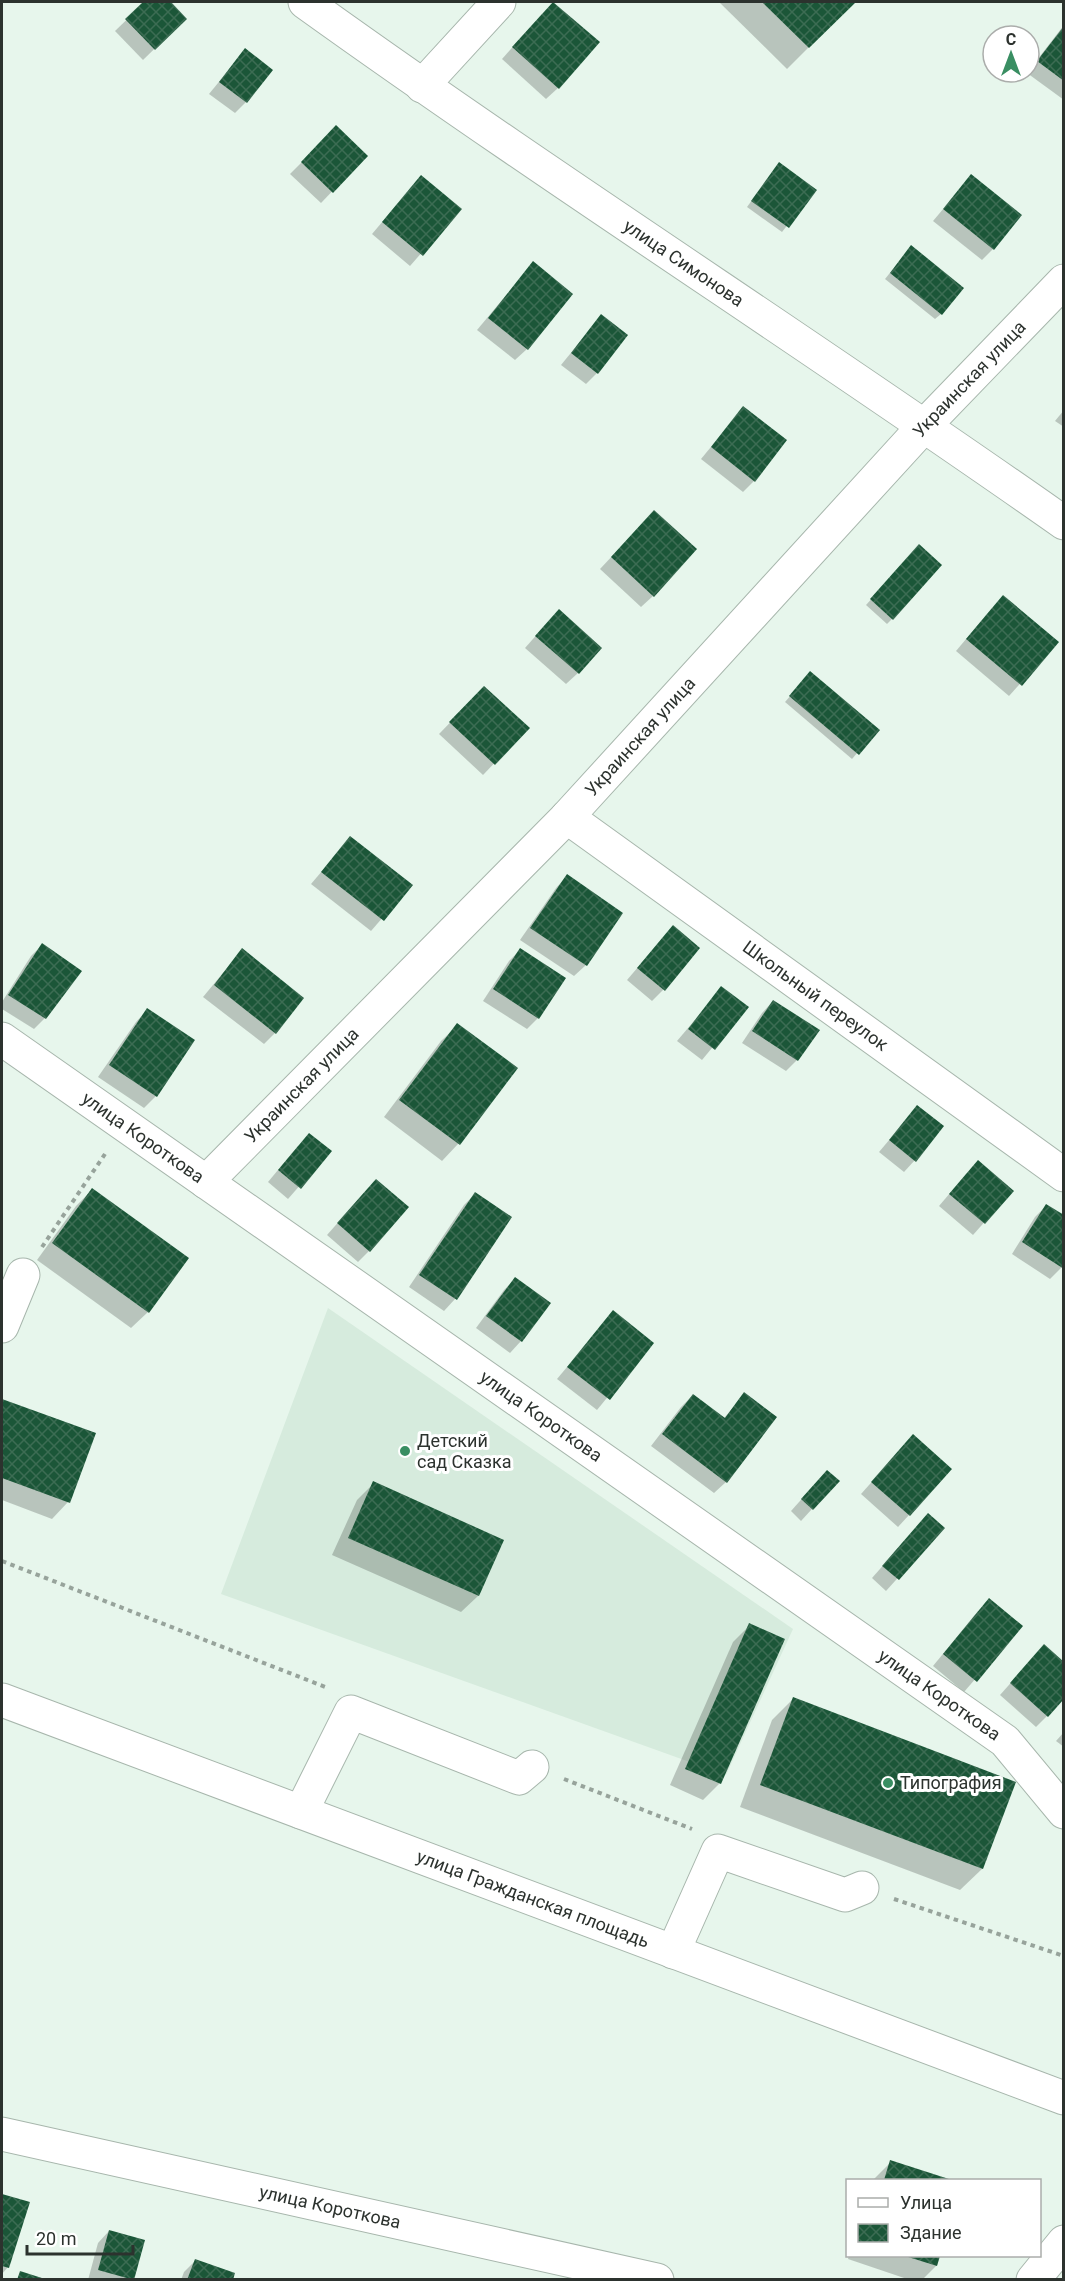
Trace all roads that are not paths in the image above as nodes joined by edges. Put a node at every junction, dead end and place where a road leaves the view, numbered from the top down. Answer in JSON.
{"nodes":[{"id":1,"x":305,"y":2,"type":"edge"},
{"id":2,"x":499,"y":2,"type":"edge"},
{"id":3,"x":422,"y":86,"type":"junction"},
{"id":4,"x":1064,"y":280,"type":"edge"},
{"id":5,"x":925,"y":425,"type":"junction"},
{"id":6,"x":1064,"y":523,"type":"edge"},
{"id":7,"x":567,"y":817,"type":"junction"},
{"id":8,"x":2,"y":1039,"type":"edge"},
{"id":9,"x":1064,"y":1175,"type":"edge"},
{"id":10,"x":206,"y":1182,"type":"junction"},
{"id":11,"x":23,"y":1275,"type":"road end"},
{"id":12,"x":2,"y":1326,"type":"edge"},
{"id":13,"x":2,"y":1700,"type":"edge"},
{"id":14,"x":532,"y":1767,"type":"dead end"},
{"id":15,"x":301,"y":1812,"type":"junction"},
{"id":16,"x":1064,"y":1812,"type":"edge"},
{"id":17,"x":862,"y":1888,"type":"dead end"},
{"id":18,"x":673,"y":1952,"type":"junction"},
{"id":19,"x":1064,"y":2098,"type":"edge"},
{"id":20,"x":2,"y":2134,"type":"edge"},
{"id":21,"x":1064,"y":2242,"type":"edge"},
{"id":22,"x":657,"y":2280,"type":"edge"},
{"id":23,"x":1033,"y":2280,"type":"edge"}],
"edges":[{"from":1,"to":3,"type":"street","name":"улица Симонова"},
{"from":2,"to":3,"type":"street"},
{"from":3,"to":5,"type":"street","name":"улица Симонова"},
{"from":4,"to":5,"type":"street","name":"Украинская улица"},
{"from":5,"to":6,"type":"street","name":"улица Симонова"},
{"from":5,"to":7,"type":"street","name":"Украинская улица"},
{"from":7,"to":9,"type":"street","name":"Школьный переулок"},
{"from":7,"to":10,"type":"street","name":"Украинская улица"},
{"from":8,"to":10,"type":"street","name":"улица Короткова"},
{"from":10,"to":16,"type":"street","name":"улица Короткова"},
{"from":11,"to":12,"type":"street"},
{"from":13,"to":15,"type":"street","name":"улица Гражданская площадь"},
{"from":14,"to":15,"type":"street"},
{"from":15,"to":18,"type":"street","name":"улица Гражданская площадь"},
{"from":17,"to":18,"type":"street"},
{"from":18,"to":19,"type":"street","name":"улица Гражданская площадь"},
{"from":20,"to":22,"type":"street","name":"улица Короткова"},
{"from":21,"to":23,"type":"street"}]}
